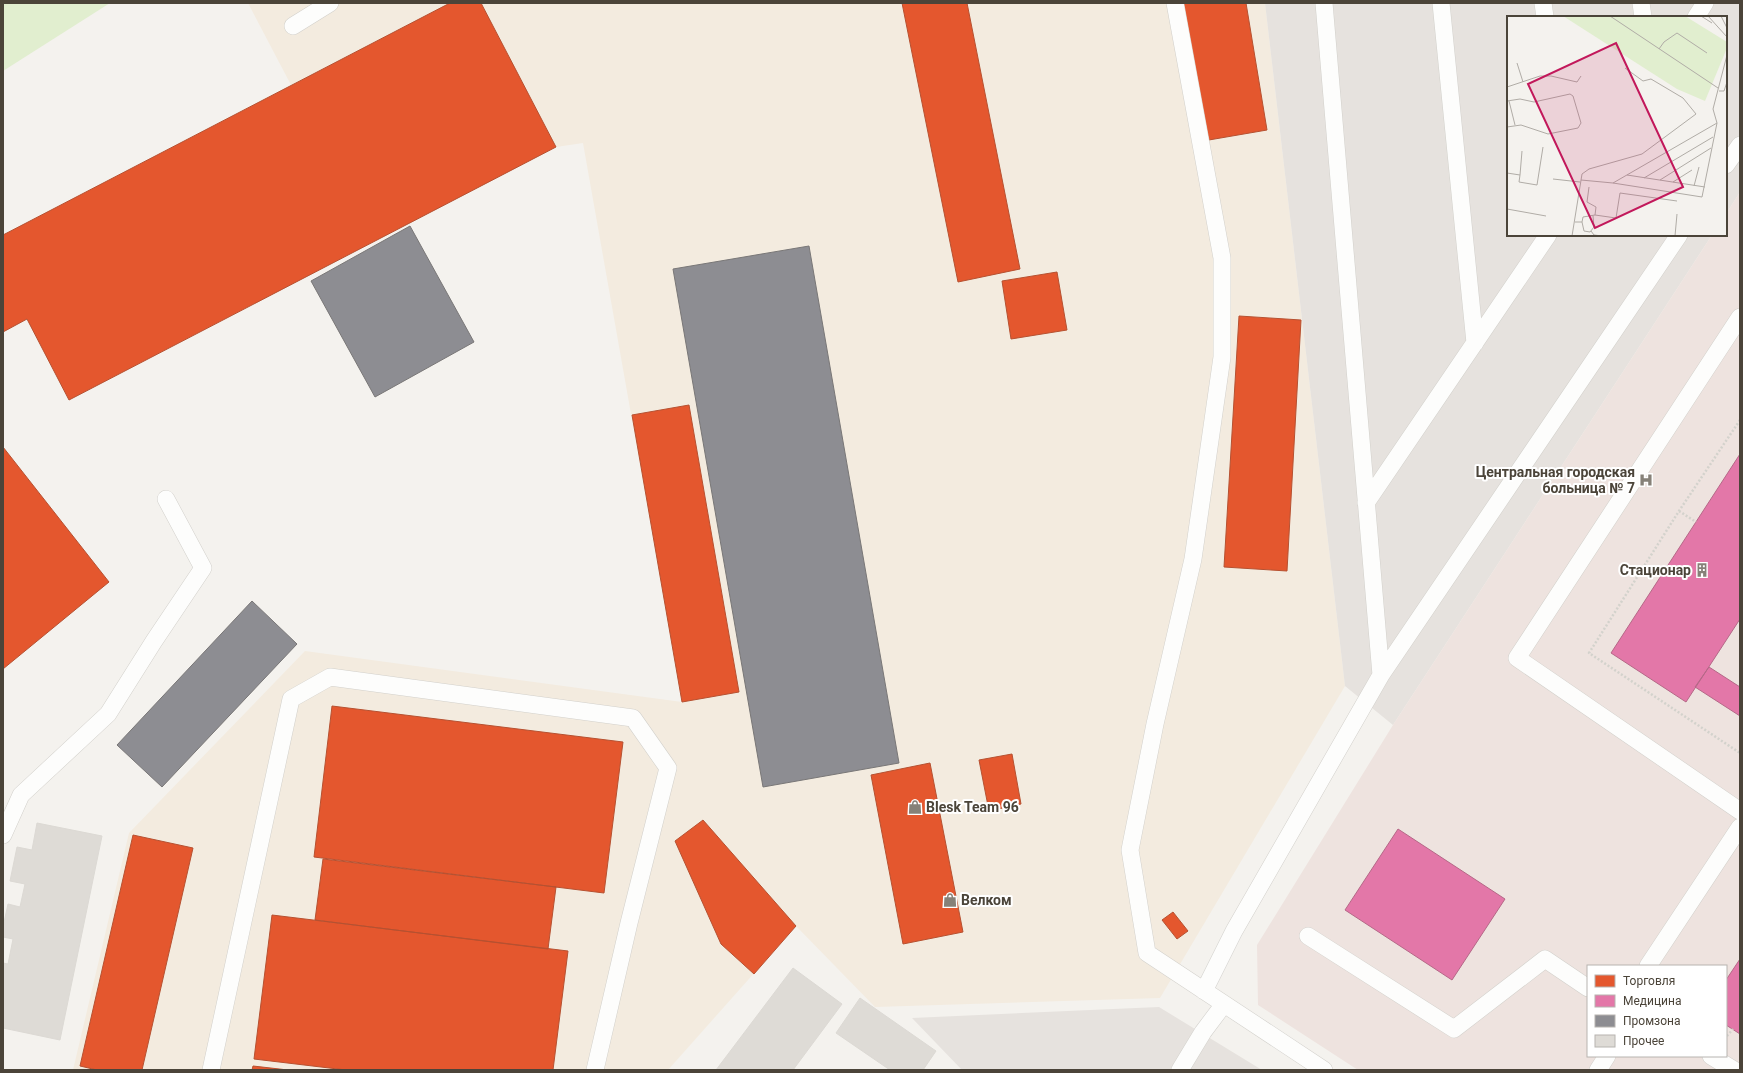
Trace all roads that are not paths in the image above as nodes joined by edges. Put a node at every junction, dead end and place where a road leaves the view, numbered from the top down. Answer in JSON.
{"nodes":[{"id":1,"x":330,"y":3,"type":"edge"},
{"id":2,"x":1175,"y":3,"type":"edge"},
{"id":3,"x":1324,"y":3,"type":"edge"},
{"id":4,"x":1441,"y":3,"type":"edge"},
{"id":5,"x":1543,"y":3,"type":"edge"},
{"id":6,"x":1641,"y":3,"type":"edge"},
{"id":7,"x":1705,"y":3,"type":"edge"},
{"id":8,"x":1545,"y":16,"type":"edge"},
{"id":9,"x":1644,"y":16,"type":"edge"},
{"id":10,"x":1697,"y":16,"type":"edge"},
{"id":11,"x":293,"y":26,"type":"dead end"},
{"id":12,"x":1740,"y":145,"type":"edge"},
{"id":13,"x":1727,"y":164,"type":"edge"},
{"id":14,"x":1547,"y":236,"type":"edge"},
{"id":15,"x":1678,"y":236,"type":"edge"},
{"id":16,"x":1740,"y":316,"type":"edge"},
{"id":17,"x":1475,"y":343,"type":"junction"},
{"id":18,"x":166,"y":499,"type":"dead end"},
{"id":19,"x":1366,"y":503,"type":"junction"},
{"id":20,"x":1381,"y":675,"type":"junction"},
{"id":21,"x":1740,"y":811,"type":"edge"},
{"id":22,"x":1740,"y":827,"type":"edge"},
{"id":23,"x":3,"y":835,"type":"edge"},
{"id":24,"x":1308,"y":936,"type":"dead end"},
{"id":25,"x":1649,"y":965,"type":"edge"},
{"id":26,"x":1587,"y":987,"type":"edge"},
{"id":27,"x":1204,"y":991,"type":"junction"},
{"id":28,"x":1224,"y":1004,"type":"junction"},
{"id":29,"x":1606,"y":1057,"type":"edge"},
{"id":30,"x":1713,"y":1057,"type":"edge"},
{"id":31,"x":211,"y":1070,"type":"edge"},
{"id":32,"x":595,"y":1070,"type":"edge"},
{"id":33,"x":1180,"y":1070,"type":"edge"},
{"id":34,"x":1324,"y":1070,"type":"edge"},
{"id":35,"x":1598,"y":1070,"type":"edge"},
{"id":36,"x":1734,"y":1070,"type":"edge"}],
"edges":[{"from":1,"to":11,"type":"lane"},
{"from":2,"to":27,"type":"lane"},
{"from":3,"to":19,"type":"lane"},
{"from":4,"to":17,"type":"lane"},
{"from":5,"to":8,"type":"lane"},
{"from":6,"to":9,"type":"lane"},
{"from":7,"to":10,"type":"lane"},
{"from":12,"to":13,"type":"lane"},
{"from":14,"to":17,"type":"lane"},
{"from":15,"to":20,"type":"lane"},
{"from":16,"to":21,"type":"lane"},
{"from":17,"to":19,"type":"lane"},
{"from":18,"to":23,"type":"lane"},
{"from":19,"to":20,"type":"lane"},
{"from":20,"to":27,"type":"lane"},
{"from":22,"to":25,"type":"lane"},
{"from":24,"to":26,"type":"lane"},
{"from":27,"to":28,"type":"lane"},
{"from":28,"to":33,"type":"lane"},
{"from":28,"to":34,"type":"lane"},
{"from":29,"to":35,"type":"lane"},
{"from":30,"to":36,"type":"lane"},
{"from":31,"to":32,"type":"lane"}]}
